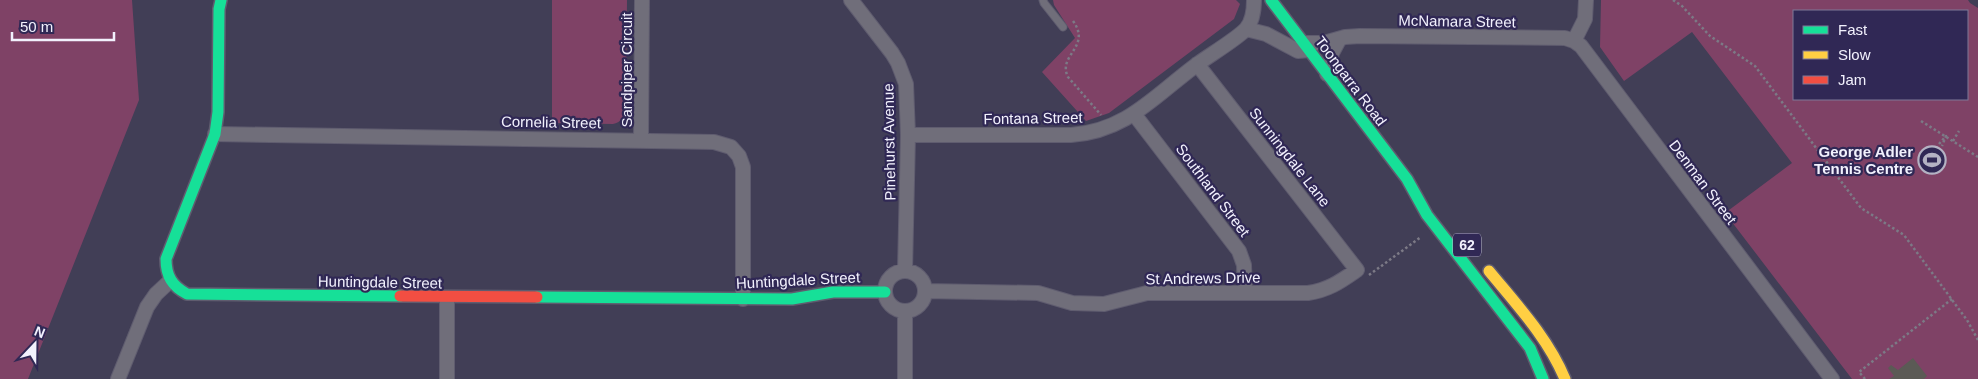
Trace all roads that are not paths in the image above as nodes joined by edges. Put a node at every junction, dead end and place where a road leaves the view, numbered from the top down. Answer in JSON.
{"nodes":[{"id":1,"x":221,"y":0,"type":"edge"},
{"id":2,"x":642,"y":0,"type":"edge"},
{"id":3,"x":851,"y":0,"type":"edge"},
{"id":4,"x":1043,"y":0,"type":"edge"},
{"id":5,"x":1254,"y":0,"type":"edge"},
{"id":6,"x":1271,"y":0,"type":"edge"},
{"id":7,"x":1586,"y":0,"type":"edge"},
{"id":8,"x":1063,"y":27,"type":"dead end"},
{"id":9,"x":1246,"y":29,"type":"junction"},
{"id":10,"x":1339,"y":40,"type":"junction"},
{"id":11,"x":1574,"y":41,"type":"junction"},
{"id":12,"x":1306,"y":47,"type":"junction"},
{"id":13,"x":1197,"y":64,"type":"junction"},
{"id":14,"x":1327,"y":74,"type":"junction"},
{"id":15,"x":1134,"y":114,"type":"junction"},
{"id":16,"x":215,"y":134,"type":"junction"},
{"id":17,"x":908,"y":135,"type":"junction"},
{"id":18,"x":641,"y":139,"type":"junction"},
{"id":19,"x":1407,"y":180,"type":"junction"},
{"id":20,"x":1441,"y":215,"type":"dead end"},
{"id":21,"x":1481,"y":262,"type":"dead end"},
{"id":22,"x":1358,"y":270,"type":"joint"},
{"id":23,"x":905,"y":271,"type":"junction"},
{"id":24,"x":170,"y":281,"type":"junction"},
{"id":25,"x":925,"y":291,"type":"junction"},
{"id":26,"x":885,"y":292,"type":"junction"},
{"id":27,"x":1245,"y":293,"type":"junction"},
{"id":28,"x":447,"y":298,"type":"junction"},
{"id":29,"x":743,"y":299,"type":"junction"},
{"id":30,"x":905,"y":311,"type":"junction"},
{"id":31,"x":118,"y":379,"type":"edge"},
{"id":32,"x":447,"y":379,"type":"edge"},
{"id":33,"x":905,"y":379,"type":"edge"},
{"id":34,"x":1544,"y":379,"type":"edge"},
{"id":35,"x":1565,"y":379,"type":"edge"},
{"id":36,"x":1832,"y":379,"type":"edge"}],
"edges":[{"from":1,"to":16,"type":"street"},
{"from":2,"to":18,"type":"street","name":"Sandpiper Circuit"},
{"from":3,"to":17,"type":"street","name":"Pinehurst Avenue"},
{"from":4,"to":8,"type":"lane"},
{"from":5,"to":9,"type":"street"},
{"from":6,"to":12,"type":"street","name":"Toongarra Road","number":"62"},
{"from":7,"to":11,"type":"street"},
{"from":9,"to":12,"type":"street"},
{"from":9,"to":13,"type":"street","name":"Fontana Street"},
{"from":10,"to":11,"type":"street","name":"McNamara Street"},
{"from":10,"to":12,"type":"street","name":"McNamara Street"},
{"from":10,"to":14,"type":"street"},
{"from":11,"to":36,"type":"street","name":"Denman Street"},
{"from":12,"to":14,"type":"street","name":"Toongarra Road","number":"62"},
{"from":13,"to":15,"type":"street","name":"Fontana Street"},
{"from":13,"to":22,"type":"street","name":"Sunningdale Lane"},
{"from":14,"to":19,"type":"street","name":"Toongarra Road","number":"62"},
{"from":15,"to":17,"type":"street","name":"Fontana Street"},
{"from":15,"to":27,"type":"street","name":"Southland Street"},
{"from":16,"to":18,"type":"street","name":"Cornelia Street"},
{"from":16,"to":24,"type":"street"},
{"from":17,"to":23,"type":"street","name":"Pinehurst Avenue"},
{"from":18,"to":29,"type":"street","name":"Cornelia Street"},
{"from":19,"to":20,"type":"street","name":"Toongarra Road","number":"62"},
{"from":19,"to":34,"type":"street","name":"Toongarra Road","number":"62"},
{"from":21,"to":35,"type":"street","number":"62"},
{"from":22,"to":27,"type":"street","name":"St Andrews Drive"},
{"from":23,"to":25,"type":"street"},
{"from":23,"to":26,"type":"street"},
{"from":24,"to":28,"type":"street","name":"Huntingdale Street"},
{"from":24,"to":31,"type":"street"},
{"from":25,"to":27,"type":"street","name":"St Andrews Drive"},
{"from":25,"to":30,"type":"street"},
{"from":26,"to":29,"type":"street","name":"Huntingdale Street"},
{"from":26,"to":30,"type":"street"},
{"from":28,"to":29,"type":"street","name":"Huntingdale Street"},
{"from":28,"to":32,"type":"street"},
{"from":30,"to":33,"type":"street"}]}
